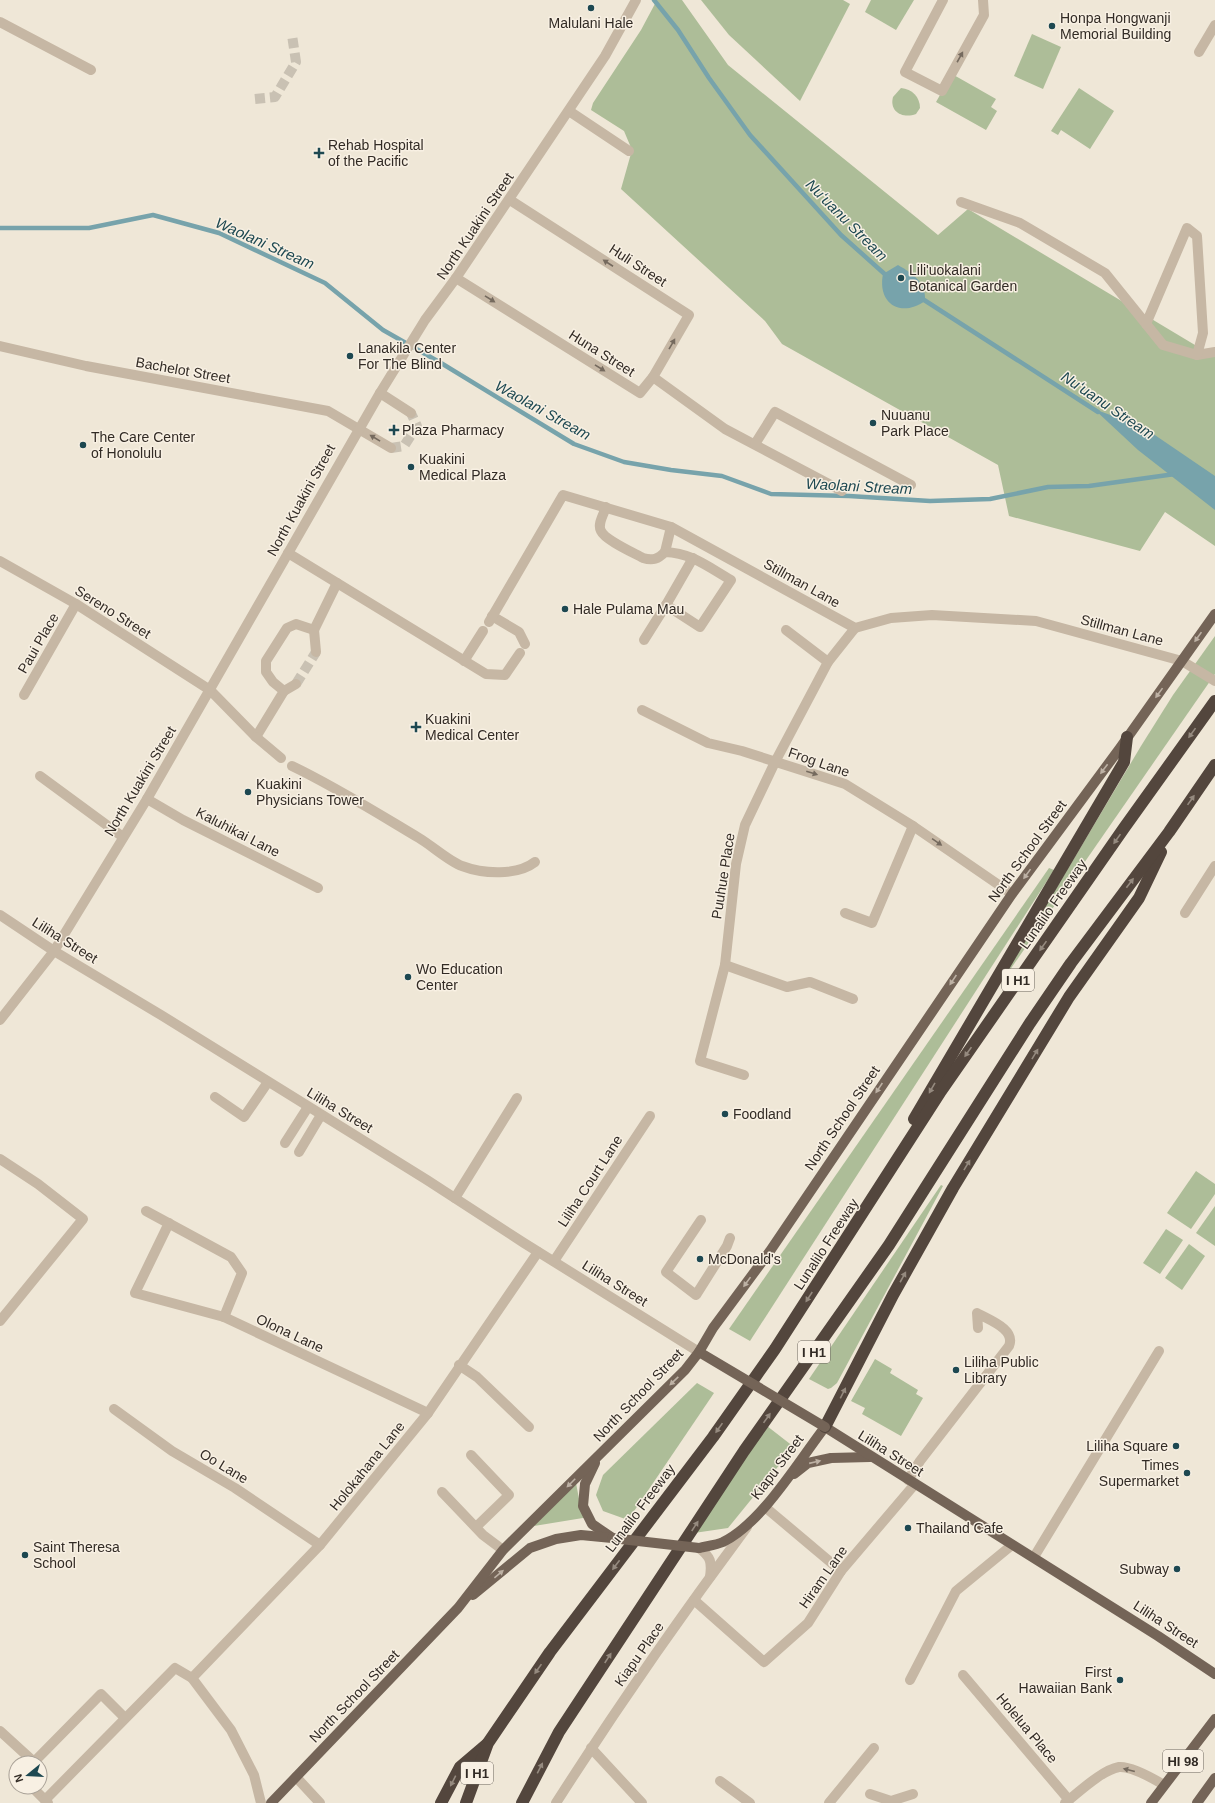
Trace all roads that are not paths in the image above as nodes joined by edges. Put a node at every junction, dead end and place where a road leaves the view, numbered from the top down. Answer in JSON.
{"nodes":[{"id":1,"x":636,"y":0,"type":"edge"},
{"id":2,"x":943,"y":0,"type":"edge"},
{"id":3,"x":983,"y":0,"type":"edge"},
{"id":4,"x":0,"y":22,"type":"edge"},
{"id":5,"x":1215,"y":24,"type":"edge"},
{"id":6,"x":1199,"y":52,"type":"dead end"},
{"id":7,"x":91,"y":70,"type":"dead end"},
{"id":8,"x":569,"y":111,"type":"junction"},
{"id":9,"x":629,"y":151,"type":"dead end"},
{"id":10,"x":510,"y":200,"type":"junction"},
{"id":11,"x":961,"y":202,"type":"dead end"},
{"id":12,"x":456,"y":278,"type":"junction"},
{"id":13,"x":1146,"y":324,"type":"junction"},
{"id":14,"x":0,"y":346,"type":"edge"},
{"id":15,"x":1215,"y":352,"type":"edge"},
{"id":16,"x":1197,"y":355,"type":"junction"},
{"id":17,"x":653,"y":377,"type":"junction"},
{"id":18,"x":380,"y":392,"type":"junction"},
{"id":19,"x":411,"y":413,"type":"dead end"},
{"id":20,"x":358,"y":428,"type":"junction"},
{"id":21,"x":755,"y":444,"type":"junction"},
{"id":22,"x":391,"y":448,"type":"dead end"},
{"id":23,"x":911,"y":485,"type":"dead end"},
{"id":24,"x":842,"y":491,"type":"dead end"},
{"id":25,"x":606,"y":507,"type":"junction"},
{"id":26,"x":671,"y":527,"type":"junction"},
{"id":27,"x":665,"y":552,"type":"junction"},
{"id":28,"x":288,"y":553,"type":"junction"},
{"id":29,"x":694,"y":558,"type":"junction"},
{"id":30,"x":0,"y":560,"type":"edge"},
{"id":31,"x":337,"y":583,"type":"junction"},
{"id":32,"x":76,"y":604,"type":"junction"},
{"id":33,"x":666,"y":605,"type":"junction"},
{"id":34,"x":1215,"y":614,"type":"edge"},
{"id":35,"x":855,"y":628,"type":"junction"},
{"id":36,"x":314,"y":630,"type":"junction"},
{"id":37,"x":786,"y":630,"type":"dead end"},
{"id":38,"x":483,"y":631,"type":"dead end"},
{"id":39,"x":644,"y":640,"type":"dead end"},
{"id":40,"x":316,"y":652,"type":"tunnel mouth"},
{"id":41,"x":464,"y":661,"type":"junction"},
{"id":42,"x":1182,"y":661,"type":"junction"},
{"id":43,"x":828,"y":662,"type":"junction"},
{"id":44,"x":1212,"y":679,"type":"edge"},
{"id":45,"x":296,"y":684,"type":"tunnel mouth"},
{"id":46,"x":210,"y":690,"type":"junction"},
{"id":47,"x":284,"y":690,"type":"junction"},
{"id":48,"x":24,"y":695,"type":"dead end"},
{"id":49,"x":1215,"y":701,"type":"edge"},
{"id":50,"x":642,"y":710,"type":"dead end"},
{"id":51,"x":256,"y":737,"type":"junction"},
{"id":52,"x":1127,"y":737,"type":"junction"},
{"id":53,"x":281,"y":758,"type":"dead end"},
{"id":54,"x":775,"y":762,"type":"junction"},
{"id":55,"x":1215,"y":765,"type":"edge"},
{"id":56,"x":292,"y":766,"type":"dead end"},
{"id":57,"x":40,"y":776,"type":"dead end"},
{"id":58,"x":147,"y":799,"type":"junction"},
{"id":59,"x":913,"y":826,"type":"junction"},
{"id":60,"x":1169,"y":832,"type":"junction"},
{"id":61,"x":123,"y":837,"type":"junction"},
{"id":62,"x":535,"y":862,"type":"dead end"},
{"id":63,"x":1215,"y":866,"type":"edge"},
{"id":64,"x":318,"y":888,"type":"dead end"},
{"id":65,"x":1012,"y":894,"type":"junction"},
{"id":66,"x":845,"y":913,"type":"dead end"},
{"id":67,"x":1185,"y":913,"type":"dead end"},
{"id":68,"x":0,"y":916,"type":"edge"},
{"id":69,"x":54,"y":951,"type":"junction"},
{"id":70,"x":724,"y":965,"type":"junction"},
{"id":71,"x":853,"y":999,"type":"dead end"},
{"id":72,"x":0,"y":1020,"type":"edge"},
{"id":73,"x":744,"y":1075,"type":"dead end"},
{"id":74,"x":268,"y":1082,"type":"junction"},
{"id":75,"x":215,"y":1097,"type":"dead end"},
{"id":76,"x":516,"y":1098,"type":"dead end"},
{"id":77,"x":308,"y":1107,"type":"junction"},
{"id":78,"x":321,"y":1115,"type":"junction"},
{"id":79,"x":650,"y":1116,"type":"dead end"},
{"id":80,"x":285,"y":1143,"type":"dead end"},
{"id":81,"x":299,"y":1152,"type":"dead end"},
{"id":82,"x":0,"y":1159,"type":"edge"},
{"id":83,"x":455,"y":1198,"type":"junction"},
{"id":84,"x":146,"y":1211,"type":"dead end"},
{"id":85,"x":701,"y":1220,"type":"dead end"},
{"id":86,"x":169,"y":1223,"type":"junction"},
{"id":87,"x":730,"y":1238,"type":"dead end"},
{"id":88,"x":538,"y":1252,"type":"junction"},
{"id":89,"x":554,"y":1261,"type":"junction"},
{"id":90,"x":830,"y":1265,"type":"junction"},
{"id":91,"x":224,"y":1317,"type":"junction"},
{"id":92,"x":0,"y":1322,"type":"edge"},
{"id":93,"x":978,"y":1328,"type":"dead end"},
{"id":94,"x":1159,"y":1351,"type":"dead end"},
{"id":95,"x":699,"y":1352,"type":"junction"},
{"id":96,"x":460,"y":1365,"type":"junction"},
{"id":97,"x":114,"y":1410,"type":"dead end"},
{"id":98,"x":428,"y":1413,"type":"junction"},
{"id":99,"x":529,"y":1427,"type":"dead end"},
{"id":100,"x":825,"y":1427,"type":"junction"},
{"id":101,"x":602,"y":1452,"type":"junction"},
{"id":102,"x":471,"y":1455,"type":"dead end"},
{"id":103,"x":872,"y":1457,"type":"junction"},
{"id":104,"x":911,"y":1482,"type":"junction"},
{"id":105,"x":783,"y":1483,"type":"junction"},
{"id":106,"x":442,"y":1492,"type":"dead end"},
{"id":107,"x":765,"y":1508,"type":"junction"},
{"id":108,"x":750,"y":1522,"type":"junction"},
{"id":109,"x":476,"y":1527,"type":"junction"},
{"id":110,"x":612,"y":1538,"type":"junction"},
{"id":111,"x":320,"y":1545,"type":"junction"},
{"id":112,"x":1012,"y":1545,"type":"junction"},
{"id":113,"x":699,"y":1548,"type":"junction"},
{"id":114,"x":504,"y":1550,"type":"junction"},
{"id":115,"x":1034,"y":1557,"type":"junction"},
{"id":116,"x":841,"y":1571,"type":"junction"},
{"id":117,"x":710,"y":1577,"type":"junction"},
{"id":118,"x":694,"y":1600,"type":"junction"},
{"id":119,"x":458,"y":1608,"type":"junction"},
{"id":120,"x":1215,"y":1674,"type":"edge"},
{"id":121,"x":963,"y":1675,"type":"dead end"},
{"id":122,"x":192,"y":1678,"type":"junction"},
{"id":123,"x":910,"y":1680,"type":"dead end"},
{"id":124,"x":125,"y":1718,"type":"junction"},
{"id":125,"x":1215,"y":1719,"type":"edge"},
{"id":126,"x":0,"y":1731,"type":"edge"},
{"id":127,"x":488,"y":1743,"type":"junction"},
{"id":128,"x":591,"y":1748,"type":"junction"},
{"id":129,"x":874,"y":1748,"type":"dead end"},
{"id":130,"x":25,"y":1755,"type":"edge"},
{"id":131,"x":41,"y":1755,"type":"edge"},
{"id":132,"x":296,"y":1776,"type":"junction"},
{"id":133,"x":1215,"y":1778,"type":"edge"},
{"id":134,"x":720,"y":1782,"type":"dead end"},
{"id":135,"x":1164,"y":1785,"type":"junction"},
{"id":136,"x":870,"y":1794,"type":"dead end"},
{"id":137,"x":913,"y":1794,"type":"dead end"},
{"id":138,"x":46,"y":1801,"type":"edge"},
{"id":139,"x":1068,"y":1801,"type":"edge"},
{"id":140,"x":261,"y":1803,"type":"edge"},
{"id":141,"x":271,"y":1803,"type":"edge"},
{"id":142,"x":320,"y":1803,"type":"edge"},
{"id":143,"x":441,"y":1803,"type":"edge"},
{"id":144,"x":466,"y":1803,"type":"edge"},
{"id":145,"x":522,"y":1803,"type":"edge"},
{"id":146,"x":556,"y":1803,"type":"edge"},
{"id":147,"x":642,"y":1803,"type":"edge"},
{"id":148,"x":750,"y":1803,"type":"edge"},
{"id":149,"x":829,"y":1803,"type":"edge"},
{"id":150,"x":1151,"y":1803,"type":"edge"},
{"id":151,"x":1197,"y":1803,"type":"edge"}],
"edges":[{"from":1,"to":8,"type":"street","name":"North Kuakini Street"},
{"from":2,"to":3,"type":"street","one_way":true},
{"from":4,"to":7,"type":"street"},
{"from":5,"to":6,"type":"street"},
{"from":8,"to":9,"type":"street"},
{"from":8,"to":10,"type":"street","name":"North Kuakini Street"},
{"from":10,"to":12,"type":"street","name":"North Kuakini Street"},
{"from":17,"to":10,"type":"street","name":"Huli Street","one_way":true},
{"from":11,"to":13,"type":"street"},
{"from":12,"to":17,"type":"street","name":"Huna Street","one_way":true},
{"from":12,"to":18,"type":"street","name":"North Kuakini Street"},
{"from":13,"to":16,"type":"street"},
{"from":13,"to":16,"type":"street"},
{"from":14,"to":20,"type":"street","name":"Bachelot Street"},
{"from":15,"to":16,"type":"street"},
{"from":17,"to":21,"type":"street","name":"Huna Street"},
{"from":18,"to":19,"type":"street"},
{"from":18,"to":20,"type":"street","name":"North Kuakini Street"},
{"from":22,"to":20,"type":"street","name":"Bachelot Street","one_way":true},
{"from":20,"to":28,"type":"street","name":"North Kuakini Street"},
{"from":21,"to":23,"type":"street"},
{"from":21,"to":24,"type":"street","name":"Huna Street"},
{"from":25,"to":26,"type":"street","name":"Stillman Lane"},
{"from":25,"to":27,"type":"street"},
{"from":25,"to":41,"type":"street","name":"Stillman Lane"},
{"from":26,"to":27,"type":"street"},
{"from":26,"to":35,"type":"street","name":"Stillman Lane"},
{"from":27,"to":29,"type":"street"},
{"from":28,"to":31,"type":"street"},
{"from":28,"to":46,"type":"street","name":"North Kuakini Street"},
{"from":29,"to":33,"type":"street"},
{"from":29,"to":33,"type":"street"},
{"from":30,"to":32,"type":"street","name":"Sereno Street"},
{"from":31,"to":36,"type":"street"},
{"from":31,"to":41,"type":"street"},
{"from":32,"to":46,"type":"street","name":"Sereno Street"},
{"from":32,"to":48,"type":"street","name":"Paui Place"},
{"from":33,"to":39,"type":"street"},
{"from":34,"to":42,"type":"main road","name":"North School Street","one_way":true},
{"from":35,"to":42,"type":"street","name":"Stillman Lane"},
{"from":35,"to":43,"type":"street","name":"Puuhue Place"},
{"from":36,"to":40,"type":"street"},
{"from":36,"to":47,"type":"street"},
{"from":37,"to":43,"type":"street"},
{"from":38,"to":41,"type":"street"},
{"from":42,"to":44,"type":"street","name":"Stillman Lane"},
{"from":42,"to":52,"type":"main road","name":"North School Street","one_way":true},
{"from":43,"to":54,"type":"street","name":"Puuhue Place"},
{"from":45,"to":47,"type":"street"},
{"from":46,"to":51,"type":"street","name":"Sereno Street"},
{"from":46,"to":58,"type":"street","name":"North Kuakini Street"},
{"from":47,"to":51,"type":"street"},
{"from":49,"to":90,"type":"highway","name":"Lunalilo Freeway","number":"I H1","one_way":true},
{"from":50,"to":54,"type":"street","name":"Frog Lane"},
{"from":51,"to":53,"type":"street","name":"Sereno Street"},
{"from":52,"to":65,"type":"main road","name":"North School Street","one_way":true},
{"from":52,"to":90,"type":"highway","one_way":true},
{"from":54,"to":59,"type":"street","name":"Frog Lane","one_way":true},
{"from":54,"to":70,"type":"street","name":"Puuhue Place"},
{"from":60,"to":55,"type":"highway","number":"I H1","one_way":true},
{"from":56,"to":62,"type":"street"},
{"from":57,"to":61,"type":"street"},
{"from":58,"to":61,"type":"street","name":"North Kuakini Street"},
{"from":58,"to":64,"type":"street","name":"Kaluhikai Lane"},
{"from":59,"to":65,"type":"street","name":"Frog Lane","one_way":true},
{"from":59,"to":66,"type":"street"},
{"from":100,"to":60,"type":"highway","one_way":true},
{"from":145,"to":60,"type":"highway","number":"I H1","one_way":true},
{"from":61,"to":69,"type":"street","name":"North Kuakini Street"},
{"from":63,"to":67,"type":"street"},
{"from":65,"to":95,"type":"main road","name":"North School Street","one_way":true},
{"from":68,"to":69,"type":"street","name":"Liliha Street"},
{"from":69,"to":72,"type":"street","name":"North Kuakini Street"},
{"from":69,"to":74,"type":"street","name":"Liliha Street"},
{"from":70,"to":71,"type":"street"},
{"from":70,"to":73,"type":"street","name":"Puuhue Place"},
{"from":74,"to":75,"type":"street"},
{"from":74,"to":77,"type":"street","name":"Liliha Street"},
{"from":76,"to":83,"type":"street"},
{"from":77,"to":78,"type":"street","name":"Liliha Street"},
{"from":77,"to":80,"type":"street"},
{"from":78,"to":81,"type":"street"},
{"from":78,"to":83,"type":"street","name":"Liliha Street"},
{"from":79,"to":89,"type":"street","name":"Liliha Court Lane"},
{"from":82,"to":92,"type":"street"},
{"from":83,"to":88,"type":"street","name":"Liliha Street"},
{"from":84,"to":86,"type":"street"},
{"from":85,"to":87,"type":"street"},
{"from":86,"to":91,"type":"street"},
{"from":86,"to":91,"type":"street","name":"Olona Lane"},
{"from":88,"to":89,"type":"street","name":"Liliha Street"},
{"from":88,"to":96,"type":"street","name":"Holokahana Lane"},
{"from":89,"to":95,"type":"street","name":"Liliha Street"},
{"from":90,"to":127,"type":"highway","name":"Lunalilo Freeway","number":"I H1","one_way":true},
{"from":91,"to":98,"type":"street","name":"Olona Lane"},
{"from":93,"to":104,"type":"street","name":"Hiram Lane"},
{"from":94,"to":115,"type":"street"},
{"from":95,"to":100,"type":"main road","name":"Liliha Street","bridge":true},
{"from":95,"to":101,"type":"main road","name":"North School Street","one_way":true},
{"from":96,"to":98,"type":"street","name":"Holokahana Lane"},
{"from":96,"to":99,"type":"street"},
{"from":97,"to":111,"type":"street","name":"Oo Lane"},
{"from":98,"to":111,"type":"street","name":"Holokahana Lane"},
{"from":100,"to":103,"type":"main road","name":"Liliha Street"},
{"from":100,"to":105,"type":"main road","name":"Kiapu Street"},
{"from":101,"to":110,"type":"main road"},
{"from":101,"to":114,"type":"main road","name":"North School Street","one_way":true},
{"from":102,"to":109,"type":"street"},
{"from":103,"to":104,"type":"main road","name":"Liliha Street"},
{"from":105,"to":103,"type":"main road","one_way":true},
{"from":104,"to":112,"type":"main road","name":"Liliha Street"},
{"from":104,"to":116,"type":"street","name":"Hiram Lane"},
{"from":105,"to":107,"type":"main road","name":"Kiapu Street"},
{"from":106,"to":109,"type":"street"},
{"from":107,"to":108,"type":"main road","name":"Kiapu Street"},
{"from":107,"to":116,"type":"street"},
{"from":108,"to":113,"type":"main road","name":"North School Street"},
{"from":108,"to":117,"type":"street","name":"Kiapu Place"},
{"from":109,"to":114,"type":"street"},
{"from":110,"to":113,"type":"main road","name":"North School Street","bridge":true},
{"from":119,"to":110,"type":"main road","name":"North School Street","one_way":true},
{"from":111,"to":122,"type":"street","name":"Holokahana Lane"},
{"from":112,"to":115,"type":"main road","name":"Liliha Street"},
{"from":112,"to":123,"type":"street"},
{"from":113,"to":117,"type":"street"},
{"from":114,"to":119,"type":"main road","name":"North School Street"},
{"from":115,"to":120,"type":"main road","name":"Liliha Street"},
{"from":116,"to":118,"type":"street","name":"Hiram Lane"},
{"from":117,"to":118,"type":"street","name":"Kiapu Place"},
{"from":118,"to":128,"type":"street","name":"Kiapu Place"},
{"from":119,"to":132,"type":"main road","name":"North School Street"},
{"from":121,"to":139,"type":"street","name":"Holelua Place"},
{"from":122,"to":124,"type":"street"},
{"from":122,"to":140,"type":"street"},
{"from":124,"to":131,"type":"street"},
{"from":124,"to":138,"type":"street"},
{"from":125,"to":135,"type":"main road","number":"HI 98"},
{"from":126,"to":130,"type":"street"},
{"from":127,"to":143,"type":"highway","one_way":true},
{"from":127,"to":144,"type":"highway","name":"Lunalilo Freeway","number":"I H1"},
{"from":128,"to":146,"type":"street","name":"Kiapu Place"},
{"from":128,"to":147,"type":"street"},
{"from":129,"to":149,"type":"street"},
{"from":132,"to":141,"type":"main road","name":"North School Street"},
{"from":132,"to":142,"type":"street"},
{"from":133,"to":151,"type":"main road","number":"HI 98"},
{"from":134,"to":148,"type":"street"},
{"from":135,"to":139,"type":"street","one_way":true},
{"from":135,"to":150,"type":"main road","number":"HI 98"},
{"from":136,"to":137,"type":"street"}]}
